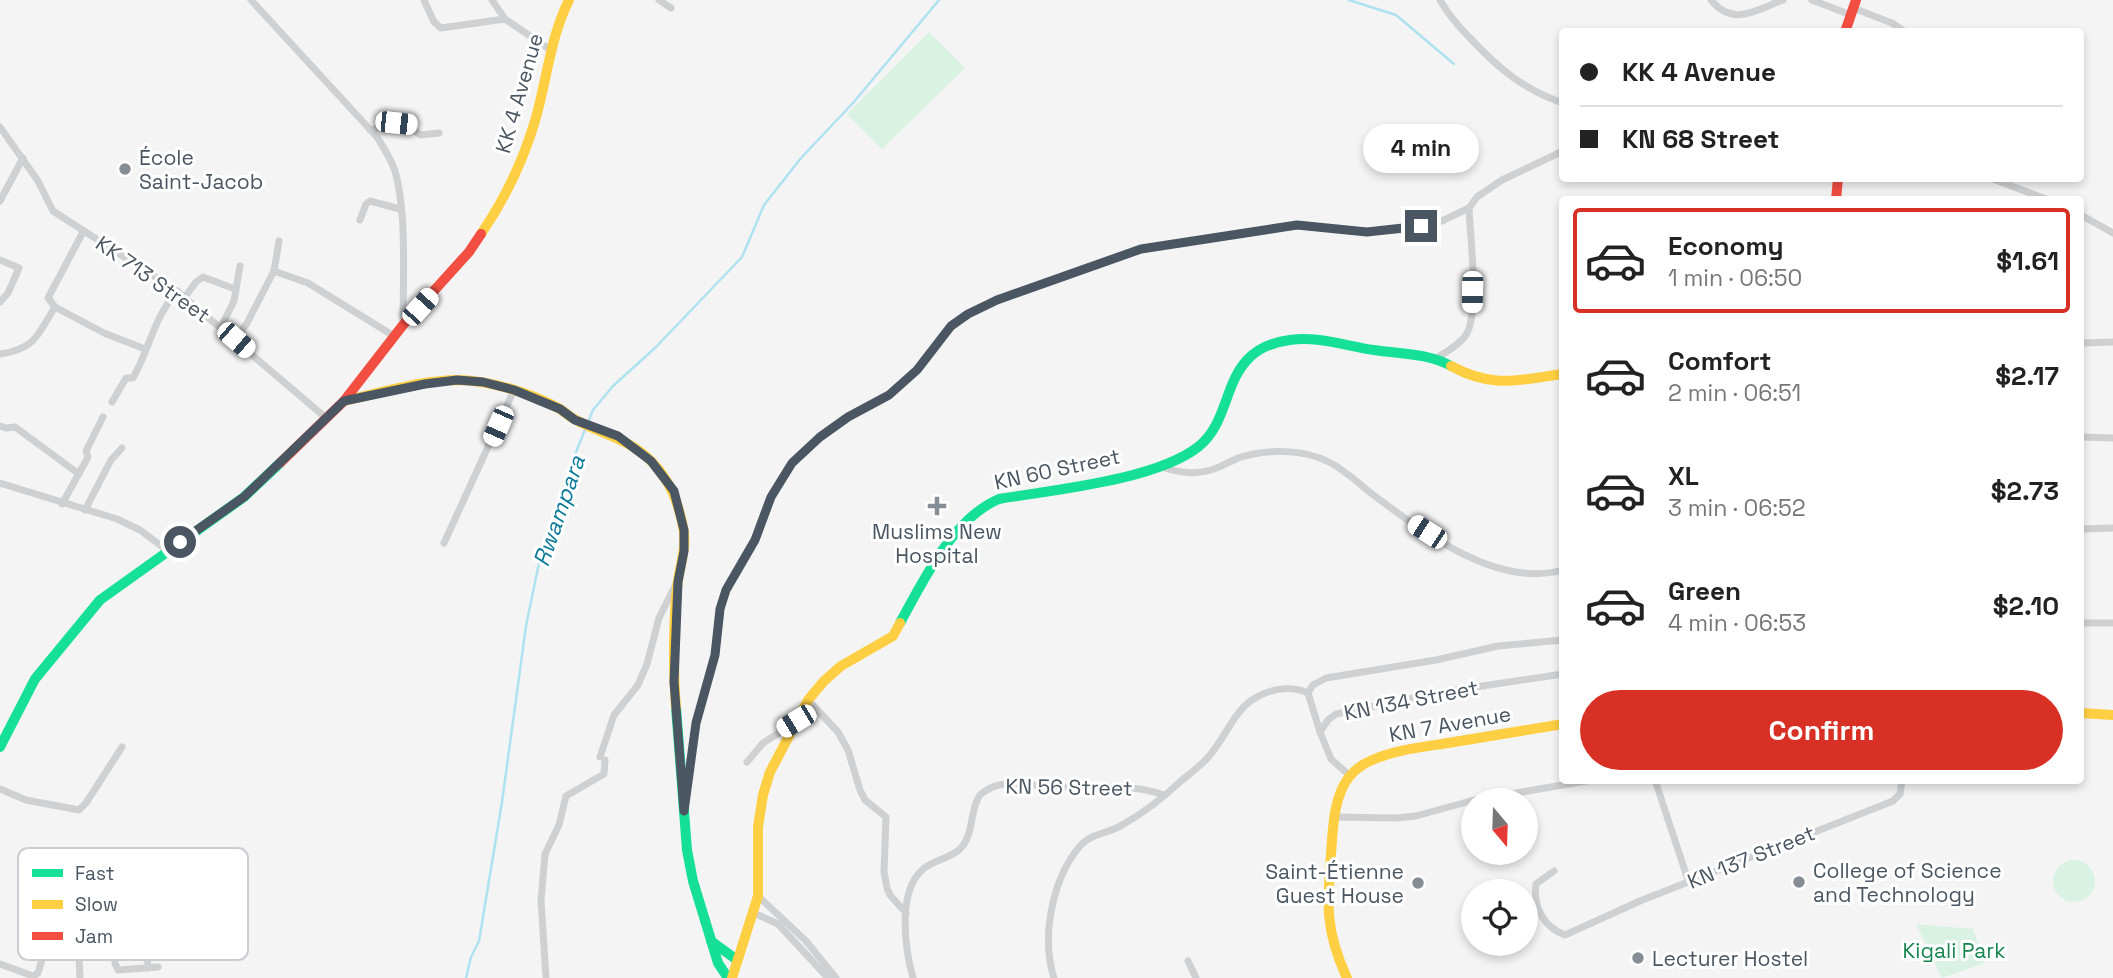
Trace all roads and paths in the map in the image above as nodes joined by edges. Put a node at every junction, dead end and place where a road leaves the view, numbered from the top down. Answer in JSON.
{"nodes":[{"id":1,"x":251,"y":0,"type":"edge"},
{"id":2,"x":424,"y":0,"type":"edge"},
{"id":3,"x":492,"y":0,"type":"edge"},
{"id":4,"x":569,"y":0,"type":"edge"},
{"id":5,"x":659,"y":0,"type":"edge"},
{"id":6,"x":1440,"y":0,"type":"edge"},
{"id":7,"x":1711,"y":0,"type":"edge"},
{"id":8,"x":1783,"y":0,"type":"edge"},
{"id":9,"x":1812,"y":0,"type":"edge"},
{"id":10,"x":671,"y":8,"type":"dead end"},
{"id":11,"x":1853,"y":8,"type":"edge"},
{"id":12,"x":506,"y":19,"type":"junction"},
{"id":13,"x":1847,"y":28,"type":"edge"},
{"id":14,"x":1898,"y":28,"type":"edge"},
{"id":15,"x":552,"y":51,"type":"junction"},
{"id":16,"x":1559,"y":102,"type":"edge"},
{"id":17,"x":0,"y":127,"type":"edge"},
{"id":18,"x":370,"y":130,"type":"junction"},
{"id":19,"x":439,"y":133,"type":"dead end"},
{"id":20,"x":1559,"y":153,"type":"edge"},
{"id":21,"x":23,"y":158,"type":"junction"},
{"id":22,"x":2001,"y":182,"type":"edge"},
{"id":23,"x":2038,"y":196,"type":"edge"},
{"id":24,"x":0,"y":201,"type":"edge"},
{"id":25,"x":1469,"y":208,"type":"junction"},
{"id":26,"x":400,"y":209,"type":"junction"},
{"id":27,"x":2084,"y":217,"type":"edge"},
{"id":28,"x":360,"y":220,"type":"dead end"},
{"id":29,"x":83,"y":232,"type":"junction"},
{"id":30,"x":2113,"y":233,"type":"edge"},
{"id":31,"x":279,"y":241,"type":"dead end"},
{"id":32,"x":0,"y":260,"type":"edge"},
{"id":33,"x":240,"y":266,"type":"dead end"},
{"id":34,"x":274,"y":271,"type":"junction"},
{"id":35,"x":235,"y":289,"type":"junction"},
{"id":36,"x":177,"y":291,"type":"junction"},
{"id":37,"x":185,"y":297,"type":"junction"},
{"id":38,"x":0,"y":302,"type":"edge"},
{"id":39,"x":55,"y":307,"type":"junction"},
{"id":40,"x":403,"y":325,"type":"junction"},
{"id":41,"x":221,"y":327,"type":"junction"},
{"id":42,"x":394,"y":336,"type":"junction"},
{"id":43,"x":236,"y":340,"type":"junction"},
{"id":44,"x":2113,"y":342,"type":"edge"},
{"id":45,"x":2084,"y":343,"type":"edge"},
{"id":46,"x":145,"y":349,"type":"junction"},
{"id":47,"x":0,"y":354,"type":"edge"},
{"id":48,"x":1435,"y":359,"type":"junction"},
{"id":49,"x":1559,"y":374,"type":"edge"},
{"id":50,"x":514,"y":390,"type":"junction"},
{"id":51,"x":344,"y":401,"type":"junction"},
{"id":52,"x":112,"y":402,"type":"dead end"},
{"id":53,"x":103,"y":417,"type":"dead end"},
{"id":54,"x":325,"y":417,"type":"junction"},
{"id":55,"x":0,"y":426,"type":"edge"},
{"id":56,"x":2084,"y":436,"type":"edge"},
{"id":57,"x":2113,"y":438,"type":"edge"},
{"id":58,"x":122,"y":448,"type":"dead end"},
{"id":59,"x":1159,"y":466,"type":"junction"},
{"id":60,"x":79,"y":474,"type":"junction"},
{"id":61,"x":0,"y":483,"type":"edge"},
{"id":62,"x":62,"y":504,"type":"junction"},
{"id":63,"x":85,"y":510,"type":"junction"},
{"id":64,"x":2113,"y":528,"type":"edge"},
{"id":65,"x":2084,"y":529,"type":"edge"},
{"id":66,"x":444,"y":543,"type":"dead end"},
{"id":67,"x":168,"y":551,"type":"junction"},
{"id":68,"x":1559,"y":571,"type":"edge"},
{"id":69,"x":678,"y":582,"type":"junction"},
{"id":70,"x":2084,"y":622,"type":"edge"},
{"id":71,"x":2113,"y":623,"type":"edge"},
{"id":72,"x":1559,"y":640,"type":"edge"},
{"id":73,"x":1559,"y":675,"type":"edge"},
{"id":74,"x":1308,"y":693,"type":"junction"},
{"id":75,"x":808,"y":700,"type":"junction"},
{"id":76,"x":2084,"y":713,"type":"edge"},
{"id":77,"x":2113,"y":715,"type":"edge"},
{"id":78,"x":796,"y":721,"type":"junction"},
{"id":79,"x":1559,"y":725,"type":"edge"},
{"id":80,"x":1320,"y":732,"type":"junction"},
{"id":81,"x":0,"y":747,"type":"edge"},
{"id":82,"x":122,"y":747,"type":"dead end"},
{"id":83,"x":747,"y":762,"type":"dead end"},
{"id":84,"x":1349,"y":776,"type":"junction"},
{"id":85,"x":1568,"y":784,"type":"edge"},
{"id":86,"x":1656,"y":784,"type":"edge"},
{"id":87,"x":1901,"y":784,"type":"edge"},
{"id":88,"x":0,"y":789,"type":"edge"},
{"id":89,"x":1538,"y":789,"type":"edge"},
{"id":90,"x":1164,"y":795,"type":"junction"},
{"id":91,"x":1461,"y":804,"type":"edge"},
{"id":92,"x":684,"y":811,"type":"junction"},
{"id":93,"x":1334,"y":817,"type":"junction"},
{"id":94,"x":1553,"y":871,"type":"dead end"},
{"id":95,"x":1689,"y":883,"type":"junction"},
{"id":96,"x":758,"y":896,"type":"junction"},
{"id":97,"x":754,"y":913,"type":"junction"},
{"id":98,"x":906,"y":913,"type":"junction"},
{"id":99,"x":710,"y":941,"type":"junction"},
{"id":100,"x":42,"y":960,"type":"edge"},
{"id":101,"x":79,"y":960,"type":"edge"},
{"id":102,"x":115,"y":960,"type":"edge"},
{"id":103,"x":147,"y":960,"type":"edge"},
{"id":104,"x":737,"y":960,"type":"junction"},
{"id":105,"x":1188,"y":961,"type":"dead end"},
{"id":106,"x":0,"y":964,"type":"edge"},
{"id":107,"x":158,"y":967,"type":"dead end"},
{"id":108,"x":148,"y":968,"type":"junction"},
{"id":109,"x":34,"y":977,"type":"edge"},
{"id":110,"x":80,"y":978,"type":"edge"},
{"id":111,"x":545,"y":978,"type":"edge"},
{"id":112,"x":730,"y":978,"type":"edge"},
{"id":113,"x":828,"y":978,"type":"edge"},
{"id":114,"x":836,"y":978,"type":"edge"},
{"id":115,"x":912,"y":978,"type":"edge"},
{"id":116,"x":1054,"y":978,"type":"edge"},
{"id":117,"x":1196,"y":978,"type":"edge"},
{"id":118,"x":1348,"y":978,"type":"edge"}],
"edges":[{"from":1,"to":18,"type":"street"},
{"from":2,"to":12,"type":"street"},
{"from":3,"to":12,"type":"street"},
{"from":4,"to":15,"type":"main road","name":"KK 4 Avenue"},
{"from":5,"to":10,"type":"street"},
{"from":6,"to":16,"type":"street"},
{"from":7,"to":8,"type":"street"},
{"from":9,"to":11,"type":"street"},
{"from":11,"to":13,"type":"main road"},
{"from":11,"to":14,"type":"street"},
{"from":12,"to":15,"type":"street"},
{"from":15,"to":40,"type":"main road","name":"KK 4 Avenue"},
{"from":17,"to":21,"type":"street","name":"KK 713 Street"},
{"from":18,"to":19,"type":"street"},
{"from":18,"to":26,"type":"street"},
{"from":20,"to":25,"type":"street"},
{"from":21,"to":24,"type":"street"},
{"from":21,"to":29,"type":"street","name":"KK 713 Street"},
{"from":22,"to":23,"type":"street"},
{"from":25,"to":48,"type":"street"},
{"from":25,"to":92,"type":"street"},
{"from":26,"to":28,"type":"street"},
{"from":26,"to":40,"type":"street"},
{"from":27,"to":30,"type":"street"},
{"from":29,"to":36,"type":"street","name":"KK 713 Street"},
{"from":29,"to":39,"type":"street"},
{"from":31,"to":34,"type":"street"},
{"from":32,"to":38,"type":"street"},
{"from":33,"to":35,"type":"street"},
{"from":34,"to":42,"type":"street"},
{"from":34,"to":43,"type":"street"},
{"from":35,"to":37,"type":"street"},
{"from":35,"to":41,"type":"street"},
{"from":36,"to":37,"type":"street","name":"KK 713 Street"},
{"from":36,"to":46,"type":"street"},
{"from":37,"to":41,"type":"street","name":"KK 713 Street"},
{"from":39,"to":46,"type":"street"},
{"from":39,"to":47,"type":"street"},
{"from":40,"to":42,"type":"main road","name":"KK 4 Avenue"},
{"from":41,"to":43,"type":"street","name":"KK 713 Street"},
{"from":42,"to":51,"type":"main road","name":"KK 4 Avenue"},
{"from":43,"to":54,"type":"street","name":"KK 713 Street"},
{"from":44,"to":45,"type":"street"},
{"from":46,"to":52,"type":"street"},
{"from":48,"to":49,"type":"main road","name":"KN 60 Street"},
{"from":48,"to":59,"type":"main road","name":"KN 60 Street"},
{"from":50,"to":51,"type":"main road"},
{"from":50,"to":66,"type":"street"},
{"from":50,"to":69,"type":"main road"},
{"from":51,"to":54,"type":"main road","name":"KK 4 Avenue"},
{"from":53,"to":60,"type":"street"},
{"from":54,"to":67,"type":"main road","name":"KK 4 Avenue"},
{"from":55,"to":60,"type":"street"},
{"from":56,"to":57,"type":"street"},
{"from":58,"to":63,"type":"street"},
{"from":59,"to":68,"type":"street"},
{"from":59,"to":75,"type":"main road","name":"KN 60 Street"},
{"from":60,"to":62,"type":"street"},
{"from":61,"to":62,"type":"street"},
{"from":62,"to":63,"type":"street"},
{"from":63,"to":67,"type":"street"},
{"from":64,"to":65,"type":"street"},
{"from":67,"to":81,"type":"main road","name":"KK 4 Avenue"},
{"from":69,"to":92,"type":"main road"},
{"from":69,"to":111,"type":"street"},
{"from":70,"to":71,"type":"street"},
{"from":72,"to":74,"type":"street"},
{"from":73,"to":80,"type":"street","name":"KN 134 Street"},
{"from":74,"to":80,"type":"street"},
{"from":74,"to":90,"type":"street"},
{"from":75,"to":78,"type":"main road","name":"KN 60 Street"},
{"from":75,"to":98,"type":"street"},
{"from":76,"to":77,"type":"main road"},
{"from":78,"to":83,"type":"street"},
{"from":78,"to":96,"type":"main road","name":"KN 60 Street"},
{"from":79,"to":84,"type":"main road","name":"KN 7 Avenue"},
{"from":80,"to":84,"type":"street","name":"KN 134 Street"},
{"from":82,"to":88,"type":"street"},
{"from":84,"to":93,"type":"main road"},
{"from":85,"to":89,"type":"street"},
{"from":86,"to":95,"type":"street"},
{"from":87,"to":95,"type":"street","name":"KN 137 Street"},
{"from":90,"to":98,"type":"street","name":"KN 56 Street"},
{"from":90,"to":116,"type":"street"},
{"from":91,"to":93,"type":"street"},
{"from":92,"to":99,"type":"main road"},
{"from":93,"to":118,"type":"main road"},
{"from":94,"to":95,"type":"street","name":"KN 137 Street"},
{"from":96,"to":97,"type":"main road","name":"KN 60 Street"},
{"from":96,"to":114,"type":"street"},
{"from":97,"to":104,"type":"main road","name":"KN 60 Street"},
{"from":97,"to":113,"type":"street"},
{"from":98,"to":115,"type":"street","name":"KN 56 Street"},
{"from":99,"to":104,"type":"main road"},
{"from":99,"to":112,"type":"main road"},
{"from":100,"to":109,"type":"street"},
{"from":101,"to":110,"type":"street"},
{"from":102,"to":108,"type":"street"},
{"from":103,"to":108,"type":"street"},
{"from":104,"to":112,"type":"main road","name":"KN 60 Street"},
{"from":105,"to":117,"type":"street"},
{"from":106,"to":109,"type":"street"},
{"from":107,"to":108,"type":"street"}]}
